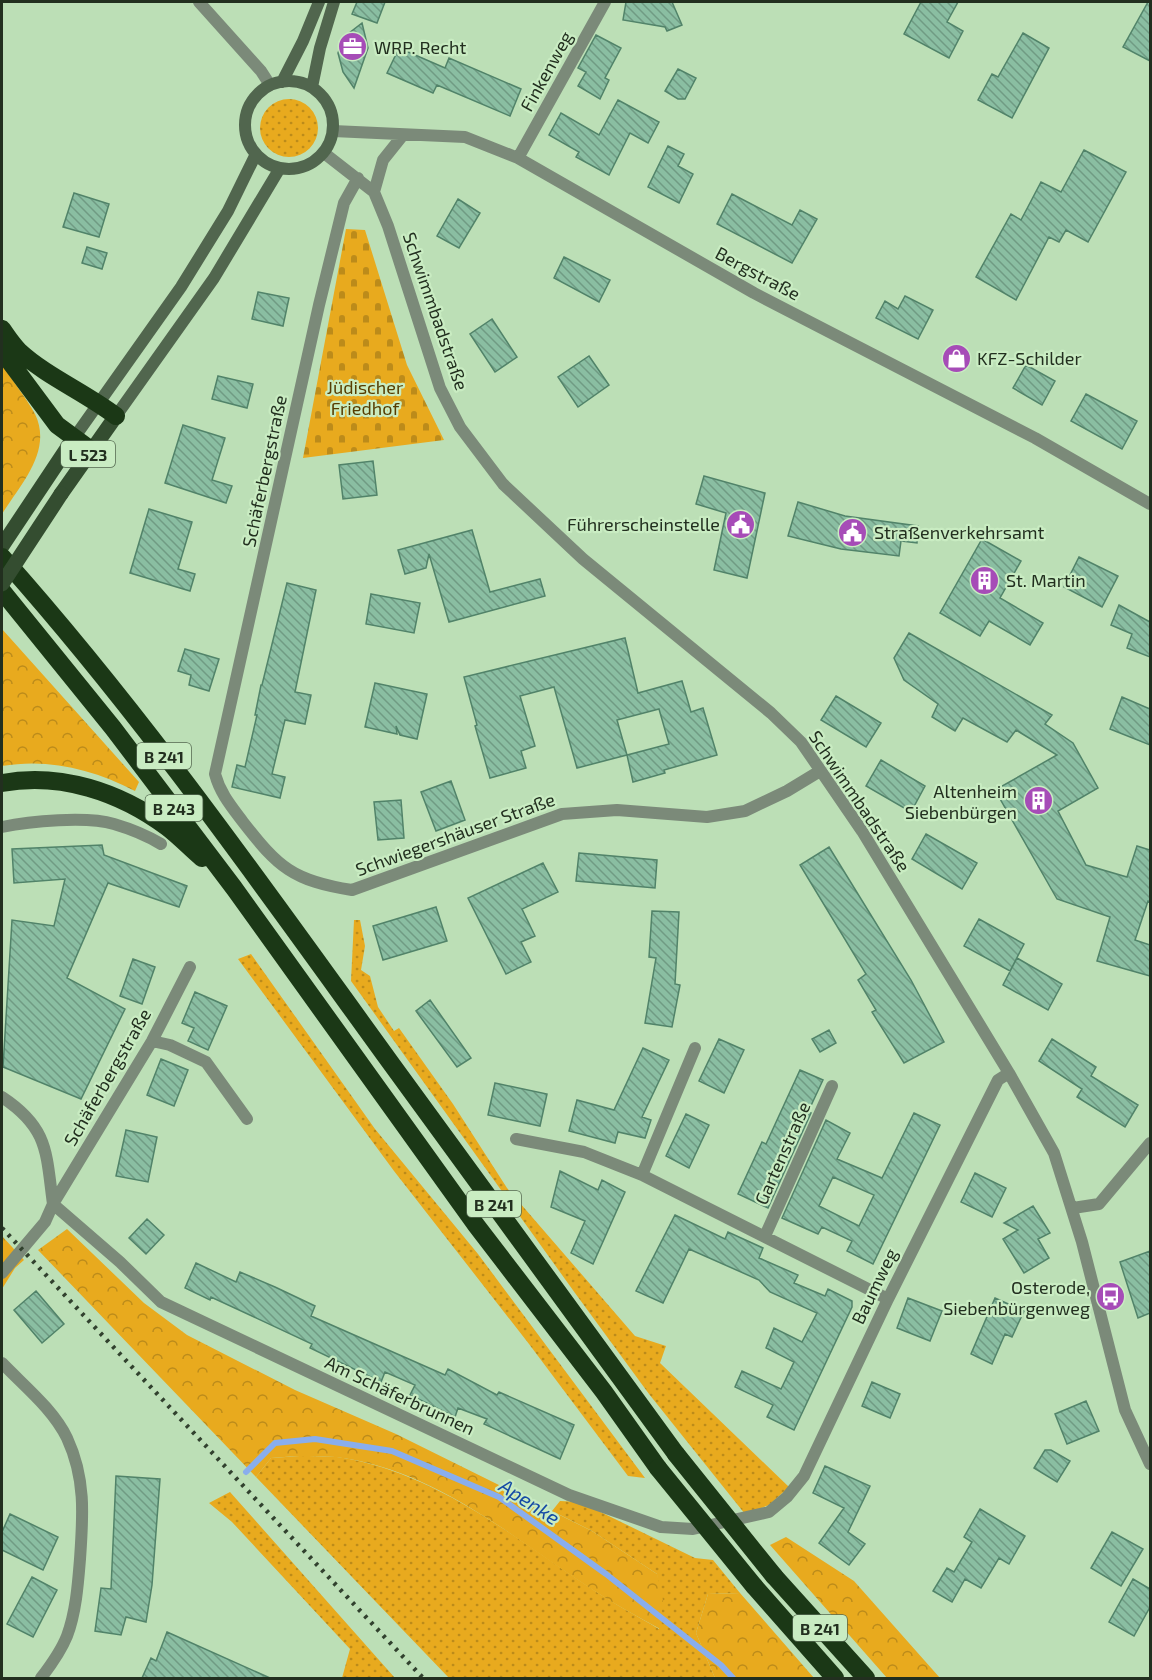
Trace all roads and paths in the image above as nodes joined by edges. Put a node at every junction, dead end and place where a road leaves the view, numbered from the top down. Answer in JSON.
{"nodes":[{"id":1,"x":199,"y":2,"type":"edge"},
{"id":2,"x":319,"y":2,"type":"edge"},
{"id":3,"x":334,"y":2,"type":"edge"},
{"id":4,"x":605,"y":2,"type":"edge"},
{"id":5,"x":276,"y":83,"type":"junction"},
{"id":6,"x":312,"y":87,"type":"junction"},
{"id":7,"x":333,"y":131,"type":"junction"},
{"id":8,"x":403,"y":135,"type":"junction"},
{"id":9,"x":324,"y":153,"type":"junction"},
{"id":10,"x":256,"y":154,"type":"junction"},
{"id":11,"x":518,"y":158,"type":"junction"},
{"id":12,"x":280,"y":168,"type":"junction"},
{"id":13,"x":358,"y":178,"type":"junction"},
{"id":14,"x":374,"y":192,"type":"junction"},
{"id":15,"x":2,"y":329,"type":"edge"},
{"id":16,"x":2,"y":351,"type":"edge"},
{"id":17,"x":99,"y":403,"type":"junction"},
{"id":18,"x":116,"y":416,"type":"junction"},
{"id":19,"x":74,"y":438,"type":"junction"},
{"id":20,"x":90,"y":450,"type":"junction"},
{"id":21,"x":1150,"y":504,"type":"edge"},
{"id":22,"x":2,"y":546,"type":"edge"},
{"id":23,"x":2,"y":557,"type":"edge"},
{"id":24,"x":2,"y":584,"type":"edge"},
{"id":25,"x":2,"y":591,"type":"edge"},
{"id":26,"x":820,"y":771,"type":"junction"},
{"id":27,"x":215,"y":774,"type":"joint"},
{"id":28,"x":2,"y":783,"type":"edge"},
{"id":29,"x":2,"y":827,"type":"edge"},
{"id":30,"x":161,"y":844,"type":"dead end"},
{"id":31,"x":234,"y":888,"type":"junction"},
{"id":32,"x":190,"y":967,"type":"dead end"},
{"id":33,"x":152,"y":1041,"type":"junction"},
{"id":34,"x":695,"y":1048,"type":"dead end"},
{"id":35,"x":1009,"y":1073,"type":"junction"},
{"id":36,"x":832,"y":1086,"type":"dead end"},
{"id":37,"x":2,"y":1097,"type":"edge"},
{"id":38,"x":247,"y":1119,"type":"dead end"},
{"id":39,"x":516,"y":1139,"type":"dead end"},
{"id":40,"x":1150,"y":1143,"type":"edge"},
{"id":41,"x":642,"y":1175,"type":"junction"},
{"id":42,"x":53,"y":1204,"type":"junction"},
{"id":43,"x":1072,"y":1208,"type":"junction"},
{"id":44,"x":765,"y":1236,"type":"junction"},
{"id":45,"x":2,"y":1273,"type":"edge"},
{"id":46,"x":888,"y":1299,"type":"junction"},
{"id":47,"x":2,"y":1363,"type":"edge"},
{"id":48,"x":1150,"y":1464,"type":"edge"},
{"id":49,"x":769,"y":1512,"type":"joint"},
{"id":50,"x":41,"y":1678,"type":"edge"},
{"id":51,"x":835,"y":1678,"type":"edge"},
{"id":52,"x":866,"y":1678,"type":"edge"}],
"edges":[{"from":1,"to":5,"type":"street"},
{"from":2,"to":5,"type":"main road"},
{"from":3,"to":6,"type":"main road"},
{"from":4,"to":11,"type":"street","name":"Finkenweg"},
{"from":5,"to":6,"type":"main road"},
{"from":5,"to":10,"type":"main road"},
{"from":6,"to":7,"type":"main road"},
{"from":7,"to":8,"type":"street","name":"Bergstraße"},
{"from":7,"to":9,"type":"main road"},
{"from":8,"to":11,"type":"street","name":"Bergstraße"},
{"from":8,"to":14,"type":"street"},
{"from":9,"to":12,"type":"main road"},
{"from":9,"to":13,"type":"street","name":"Schwimmbadstraße"},
{"from":10,"to":12,"type":"main road"},
{"from":10,"to":17,"type":"main road","number":"L 523"},
{"from":11,"to":21,"type":"street","name":"Bergstraße"},
{"from":12,"to":18,"type":"main road","number":"L 523"},
{"from":13,"to":14,"type":"street","name":"Schwimmbadstraße"},
{"from":13,"to":27,"type":"street","name":"Schäferbergstraße"},
{"from":14,"to":26,"type":"street","name":"Schwimmbadstraße"},
{"from":15,"to":17,"type":"highway"},
{"from":16,"to":19,"type":"highway"},
{"from":17,"to":18,"type":"highway"},
{"from":17,"to":19,"type":"main road","number":"L 523"},
{"from":18,"to":20,"type":"main road","number":"L 523"},
{"from":19,"to":20,"type":"highway"},
{"from":19,"to":22,"type":"main road"},
{"from":20,"to":24,"type":"main road","number":"L 523","bridge":true},
{"from":23,"to":52,"type":"highway","number":"B 241","bridge":true},
{"from":25,"to":31,"type":"highway","number":"B 243"},
{"from":26,"to":27,"type":"street","name":"Schwiegershäuser Straße"},
{"from":26,"to":35,"type":"street","name":"Schwimmbadstraße"},
{"from":28,"to":31,"type":"highway","number":"B 241"},
{"from":29,"to":30,"type":"street"},
{"from":31,"to":51,"type":"highway","number":"B 241","bridge":true},
{"from":32,"to":33,"type":"street","name":"Schäferbergstraße"},
{"from":33,"to":38,"type":"street"},
{"from":33,"to":42,"type":"street","name":"Schäferbergstraße"},
{"from":34,"to":41,"type":"street"},
{"from":35,"to":43,"type":"street","name":"Schwimmbadstraße"},
{"from":35,"to":46,"type":"street","name":"Baumweg"},
{"from":36,"to":44,"type":"street","name":"Gartenstraße"},
{"from":37,"to":42,"type":"street"},
{"from":39,"to":41,"type":"street","name":"Gartenstraße"},
{"from":40,"to":43,"type":"street"},
{"from":41,"to":44,"type":"street","name":"Gartenstraße"},
{"from":42,"to":45,"type":"street","name":"Schäferbergstraße"},
{"from":42,"to":49,"type":"street","name":"Am Schäferbrunnen"},
{"from":43,"to":48,"type":"street","name":"Schwimmbadstraße"},
{"from":44,"to":46,"type":"street","name":"Gartenstraße"},
{"from":46,"to":49,"type":"street","name":"Baumweg"},
{"from":47,"to":50,"type":"street"}]}
